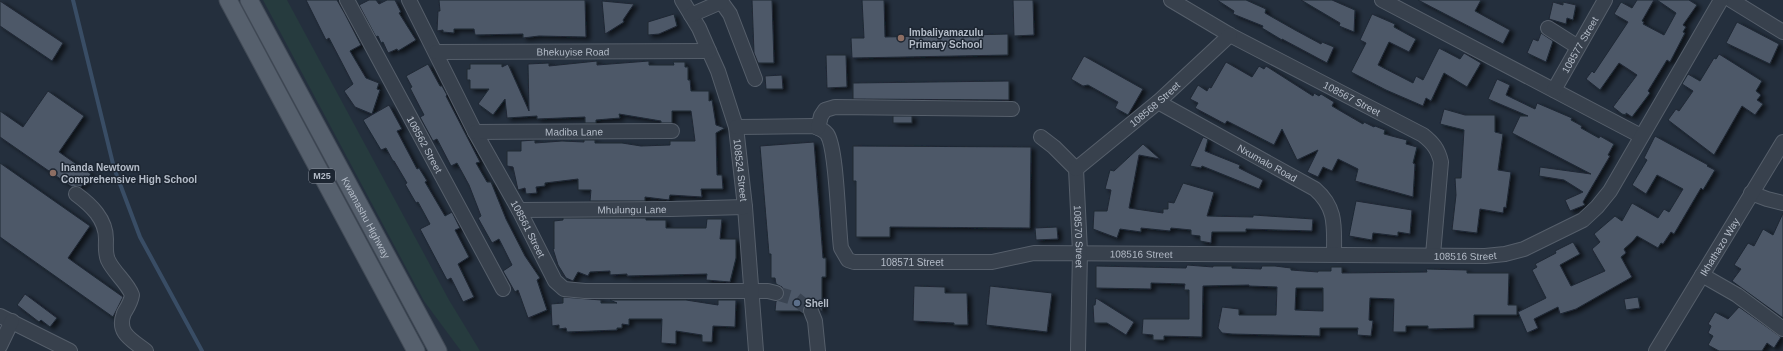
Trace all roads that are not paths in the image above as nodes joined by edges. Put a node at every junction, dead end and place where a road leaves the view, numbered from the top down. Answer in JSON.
{"nodes":[{"id":1,"x":228,"y":0,"type":"edge"},
{"id":2,"x":249,"y":0,"type":"edge"},
{"id":3,"x":347,"y":0,"type":"edge"},
{"id":4,"x":409,"y":0,"type":"edge"},
{"id":5,"x":682,"y":0,"type":"edge"},
{"id":6,"x":1171,"y":0,"type":"edge"},
{"id":7,"x":1382,"y":0,"type":"edge"},
{"id":8,"x":1606,"y":0,"type":"edge"},
{"id":9,"x":1721,"y":0,"type":"edge"},
{"id":10,"x":1731,"y":0,"type":"edge"},
{"id":11,"x":721,"y":1,"type":"edge"},
{"id":12,"x":691,"y":15,"type":"junction"},
{"id":13,"x":1548,"y":28,"type":"dead end"},
{"id":14,"x":1783,"y":32,"type":"edge"},
{"id":15,"x":1230,"y":36,"type":"junction"},
{"id":16,"x":1578,"y":47,"type":"junction"},
{"id":17,"x":709,"y":50,"type":"junction"},
{"id":18,"x":436,"y":52,"type":"junction"},
{"id":19,"x":755,"y":79,"type":"dead end"},
{"id":20,"x":1554,"y":90,"type":"junction"},
{"id":21,"x":1158,"y":102,"type":"junction"},
{"id":22,"x":1012,"y":109,"type":"dead end"},
{"id":23,"x":736,"y":126,"type":"junction"},
{"id":24,"x":818,"y":128,"type":"junction"},
{"id":25,"x":672,"y":131,"type":"dead end"},
{"id":26,"x":475,"y":132,"type":"junction"},
{"id":27,"x":1641,"y":136,"type":"junction"},
{"id":28,"x":1041,"y":137,"type":"dead end"},
{"id":29,"x":1783,"y":142,"type":"edge"},
{"id":30,"x":1076,"y":169,"type":"junction"},
{"id":31,"x":1751,"y":193,"type":"junction"},
{"id":32,"x":76,"y":194,"type":"dead end"},
{"id":33,"x":1783,"y":203,"type":"edge"},
{"id":34,"x":745,"y":207,"type":"junction"},
{"id":35,"x":519,"y":210,"type":"junction"},
{"id":36,"x":1080,"y":252,"type":"junction"},
{"id":37,"x":1334,"y":254,"type":"junction"},
{"id":38,"x":1433,"y":255,"type":"junction"},
{"id":39,"x":1702,"y":276,"type":"junction"},
{"id":40,"x":503,"y":289,"type":"dead end"},
{"id":41,"x":752,"y":292,"type":"junction"},
{"id":42,"x":776,"y":293,"type":"tunnel mouth"},
{"id":43,"x":811,"y":311,"type":"tunnel mouth"},
{"id":44,"x":6,"y":318,"type":"edge"},
{"id":45,"x":1783,"y":329,"type":"edge"},
{"id":46,"x":0,"y":346,"type":"edge"},
{"id":47,"x":70,"y":351,"type":"edge"},
{"id":48,"x":146,"y":351,"type":"edge"},
{"id":49,"x":416,"y":351,"type":"edge"},
{"id":50,"x":438,"y":351,"type":"edge"},
{"id":51,"x":756,"y":351,"type":"edge"},
{"id":52,"x":818,"y":351,"type":"edge"},
{"id":53,"x":1078,"y":351,"type":"edge"},
{"id":54,"x":1656,"y":351,"type":"edge"}],
"edges":[{"from":1,"to":49,"type":"main road","name":"Kwamashu Highway","number":"M25"},
{"from":2,"to":50,"type":"main road","name":"Kwamashu Highway","number":"M25"},
{"from":3,"to":40,"type":"street","name":"108562 Street"},
{"from":4,"to":18,"type":"street","name":"108561 Street"},
{"from":5,"to":12,"type":"street","name":"108524 Street"},
{"from":6,"to":15,"type":"street","name":"108567 Street"},
{"from":7,"to":20,"type":"street"},
{"from":8,"to":16,"type":"street","name":"108577 Street"},
{"from":9,"to":27,"type":"street","name":"108516 Street"},
{"from":10,"to":14,"type":"street"},
{"from":11,"to":12,"type":"street"},
{"from":11,"to":19,"type":"street"},
{"from":12,"to":17,"type":"street","name":"108524 Street"},
{"from":13,"to":16,"type":"street"},
{"from":15,"to":21,"type":"street","name":"108568 Street"},
{"from":15,"to":38,"type":"street","name":"108567 Street"},
{"from":16,"to":20,"type":"street","name":"108577 Street"},
{"from":17,"to":18,"type":"street","name":"Bhekuyise Road"},
{"from":17,"to":23,"type":"street","name":"108524 Street"},
{"from":18,"to":26,"type":"street","name":"108561 Street"},
{"from":20,"to":27,"type":"street"},
{"from":21,"to":30,"type":"street","name":"108568 Street"},
{"from":21,"to":37,"type":"street","name":"Nxumalo Road"},
{"from":22,"to":24,"type":"street"},
{"from":23,"to":24,"type":"street"},
{"from":23,"to":34,"type":"street","name":"108524 Street"},
{"from":24,"to":36,"type":"street","name":"108571 Street"},
{"from":25,"to":26,"type":"street","name":"Madiba Lane"},
{"from":26,"to":35,"type":"street","name":"108561 Street"},
{"from":27,"to":38,"type":"street","name":"108516 Street"},
{"from":28,"to":30,"type":"street"},
{"from":29,"to":31,"type":"street","name":"Ikhathazo Way"},
{"from":30,"to":36,"type":"street","name":"108570 Street"},
{"from":31,"to":33,"type":"street"},
{"from":31,"to":39,"type":"street","name":"Ikhathazo Way"},
{"from":32,"to":48,"type":"street"},
{"from":34,"to":35,"type":"street","name":"Mhulungu Lane"},
{"from":34,"to":41,"type":"street","name":"108524 Street"},
{"from":35,"to":41,"type":"street","name":"108561 Street"},
{"from":36,"to":37,"type":"street","name":"108516 Street"},
{"from":36,"to":53,"type":"street","name":"108570 Street"},
{"from":37,"to":38,"type":"street","name":"108516 Street"},
{"from":39,"to":45,"type":"street"},
{"from":39,"to":54,"type":"street","name":"Ikhathazo Way"},
{"from":41,"to":42,"type":"street","name":"108561 Street"},
{"from":41,"to":51,"type":"street","name":"108524 Street"},
{"from":43,"to":52,"type":"street"},
{"from":44,"to":46,"type":"street"},
{"from":44,"to":47,"type":"street"}]}
